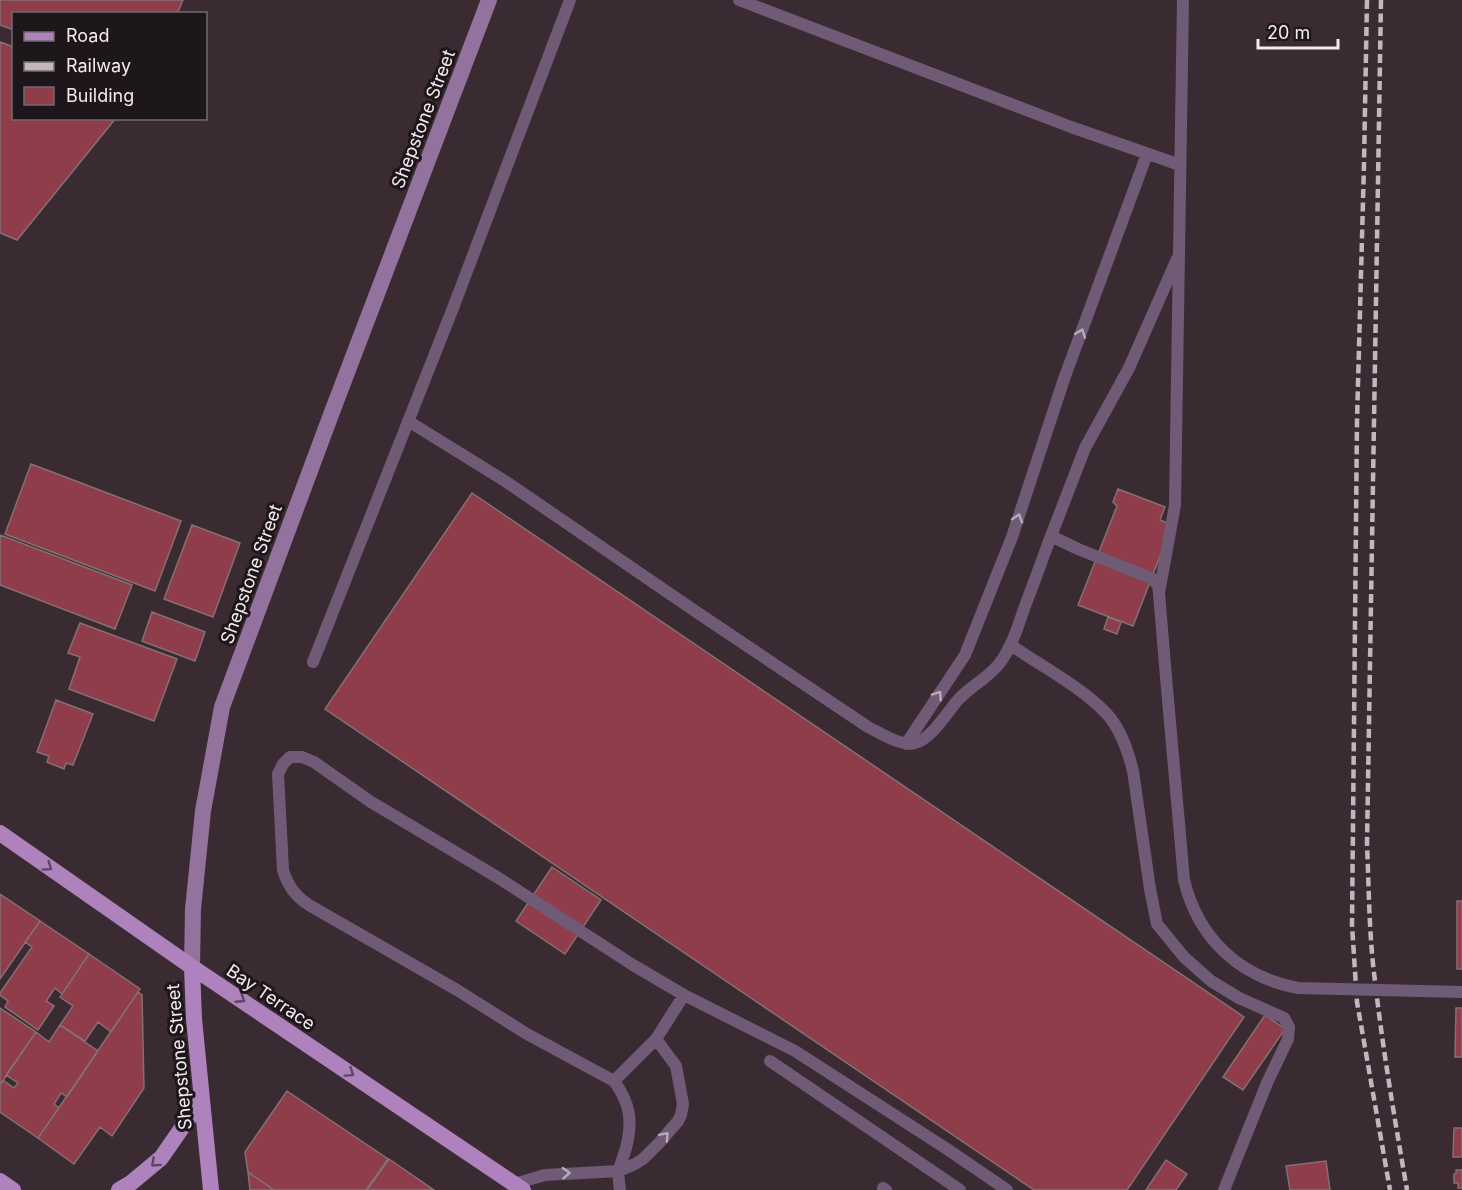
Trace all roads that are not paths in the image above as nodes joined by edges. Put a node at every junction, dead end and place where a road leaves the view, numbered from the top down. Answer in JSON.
{"nodes":[{"id":1,"x":489,"y":0,"type":"edge"},
{"id":2,"x":570,"y":0,"type":"edge"},
{"id":3,"x":739,"y":0,"type":"edge"},
{"id":4,"x":1183,"y":0,"type":"edge"},
{"id":5,"x":1148,"y":154,"type":"junction"},
{"id":6,"x":1180,"y":165,"type":"junction"},
{"id":7,"x":1179,"y":254,"type":"junction"},
{"id":8,"x":408,"y":421,"type":"junction"},
{"id":9,"x":1051,"y":537,"type":"junction"},
{"id":10,"x":1160,"y":592,"type":"junction"},
{"id":11,"x":1011,"y":645,"type":"junction"},
{"id":12,"x":313,"y":662,"type":"dead end"},
{"id":13,"x":906,"y":744,"type":"junction"},
{"id":14,"x":0,"y":833,"type":"edge"},
{"id":15,"x":192,"y":967,"type":"junction"},
{"id":16,"x":1462,"y":992,"type":"edge"},
{"id":17,"x":684,"y":995,"type":"junction"},
{"id":18,"x":656,"y":1039,"type":"junction"},
{"id":19,"x":770,"y":1061,"type":"dead end"},
{"id":20,"x":614,"y":1081,"type":"junction"},
{"id":21,"x":202,"y":1099,"type":"junction"},
{"id":22,"x":619,"y":1171,"type":"junction"},
{"id":23,"x":0,"y":1181,"type":"edge"},
{"id":24,"x":518,"y":1187,"type":"edge"},
{"id":25,"x":13,"y":1190,"type":"edge"},
{"id":26,"x":119,"y":1190,"type":"edge"},
{"id":27,"x":211,"y":1190,"type":"edge"},
{"id":28,"x":620,"y":1190,"type":"edge"},
{"id":29,"x":960,"y":1190,"type":"edge"},
{"id":30,"x":1006,"y":1190,"type":"edge"},
{"id":31,"x":1224,"y":1190,"type":"edge"}],
"edges":[{"from":1,"to":15,"type":"main road","name":"Shepstone Street"},
{"from":2,"to":8,"type":"lane"},
{"from":3,"to":5,"type":"lane"},
{"from":4,"to":6,"type":"lane"},
{"from":5,"to":6,"type":"lane"},
{"from":13,"to":5,"type":"lane","one_way":true},
{"from":6,"to":7,"type":"lane"},
{"from":7,"to":9,"type":"lane"},
{"from":7,"to":10,"type":"lane"},
{"from":8,"to":12,"type":"lane"},
{"from":8,"to":13,"type":"lane"},
{"from":9,"to":10,"type":"lane"},
{"from":9,"to":11,"type":"lane"},
{"from":10,"to":16,"type":"lane","bridge":true},
{"from":11,"to":13,"type":"lane"},
{"from":11,"to":31,"type":"lane"},
{"from":14,"to":15,"type":"main road","name":"Bay Terrace","one_way":true},
{"from":15,"to":21,"type":"main road","name":"Shepstone Street"},
{"from":15,"to":24,"type":"main road","name":"Bay Terrace","one_way":true},
{"from":17,"to":18,"type":"lane"},
{"from":17,"to":20,"type":"lane"},
{"from":17,"to":30,"type":"lane"},
{"from":18,"to":20,"type":"lane"},
{"from":22,"to":18,"type":"lane","one_way":true},
{"from":19,"to":29,"type":"lane"},
{"from":20,"to":22,"type":"lane"},
{"from":21,"to":26,"type":"main road","one_way":true},
{"from":21,"to":27,"type":"main road","name":"Shepstone Street"},
{"from":24,"to":22,"type":"lane","one_way":true},
{"from":22,"to":28,"type":"lane"},
{"from":23,"to":25,"type":"main road"}]}
